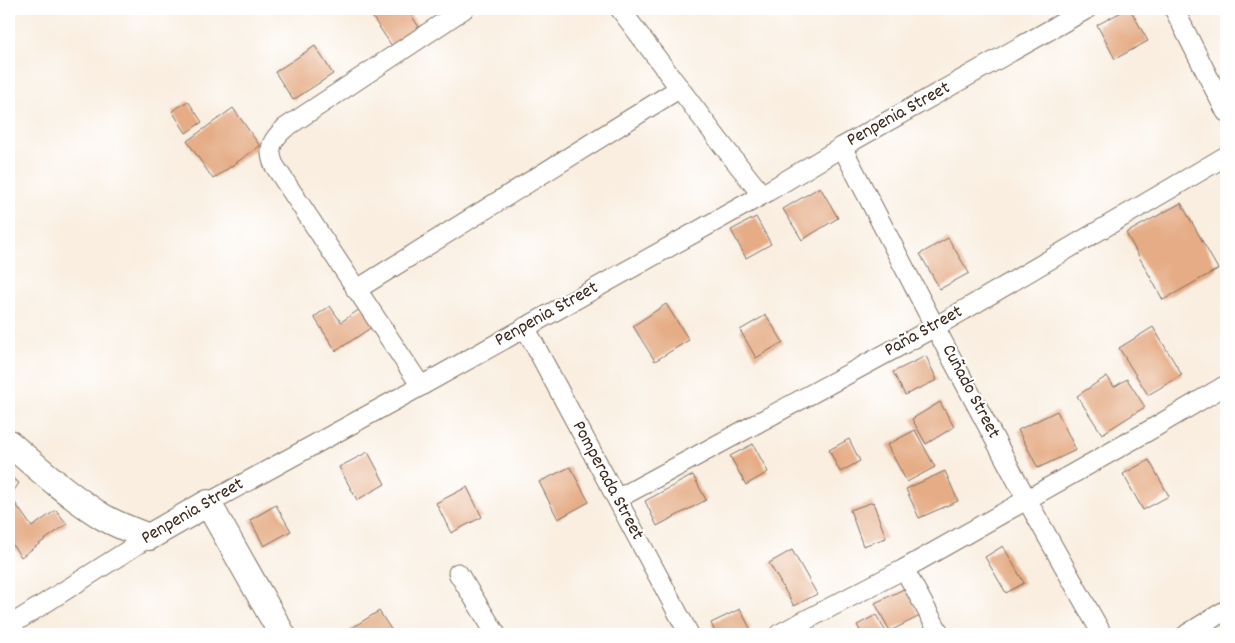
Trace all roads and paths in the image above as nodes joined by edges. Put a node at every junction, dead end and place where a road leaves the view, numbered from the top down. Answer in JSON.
{"nodes":[{"id":1,"x":464,"y":9,"type":"edge"},
{"id":2,"x":620,"y":9,"type":"edge"},
{"id":3,"x":1087,"y":9,"type":"edge"},
{"id":4,"x":1174,"y":9,"type":"edge"},
{"id":5,"x":680,"y":88,"type":"junction"},
{"id":6,"x":1226,"y":112,"type":"edge"},
{"id":7,"x":842,"y":147,"type":"junction"},
{"id":8,"x":1226,"y":156,"type":"edge"},
{"id":9,"x":762,"y":195,"type":"junction"},
{"id":10,"x":356,"y":290,"type":"junction"},
{"id":11,"x":935,"y":327,"type":"junction"},
{"id":12,"x":525,"y":328,"type":"junction"},
{"id":13,"x":1226,"y":385,"type":"edge"},
{"id":14,"x":420,"y":386,"type":"junction"},
{"id":15,"x":9,"y":443,"type":"edge"},
{"id":16,"x":617,"y":499,"type":"junction"},
{"id":17,"x":1027,"y":500,"type":"junction"},
{"id":18,"x":208,"y":503,"type":"junction"},
{"id":19,"x":149,"y":537,"type":"junction"},
{"id":20,"x":904,"y":569,"type":"junction"},
{"id":21,"x":458,"y":573,"type":"dead end"},
{"id":22,"x":1226,"y":610,"type":"edge"},
{"id":23,"x":9,"y":626,"type":"edge"},
{"id":24,"x":282,"y":634,"type":"edge"},
{"id":25,"x":496,"y":634,"type":"edge"},
{"id":26,"x":689,"y":634,"type":"edge"},
{"id":27,"x":779,"y":634,"type":"edge"},
{"id":28,"x":940,"y":634,"type":"edge"},
{"id":29,"x":1102,"y":634,"type":"edge"},
{"id":30,"x":1187,"y":634,"type":"edge"}],
"edges":[{"from":1,"to":10,"type":"street"},
{"from":2,"to":5,"type":"street"},
{"from":3,"to":7,"type":"street","name":"Penpenia Street"},
{"from":4,"to":6,"type":"street"},
{"from":5,"to":9,"type":"street"},
{"from":5,"to":10,"type":"street"},
{"from":7,"to":9,"type":"street","name":"Penpenia Street"},
{"from":7,"to":11,"type":"street","name":"Cuñado Street"},
{"from":8,"to":11,"type":"street","name":"Paña Street"},
{"from":9,"to":12,"type":"street","name":"Penpenia Street"},
{"from":10,"to":14,"type":"street"},
{"from":11,"to":16,"type":"street","name":"Paña Street"},
{"from":11,"to":17,"type":"street","name":"Cuñado Street"},
{"from":12,"to":14,"type":"street","name":"Penpenia Street"},
{"from":12,"to":16,"type":"street","name":"Pomperada Street"},
{"from":13,"to":17,"type":"street"},
{"from":14,"to":18,"type":"street","name":"Penpenia Street"},
{"from":15,"to":19,"type":"street"},
{"from":16,"to":26,"type":"street","name":"Pomperada Street"},
{"from":17,"to":20,"type":"street"},
{"from":17,"to":29,"type":"street","name":"Cuñado Street"},
{"from":18,"to":19,"type":"street","name":"Penpenia Street"},
{"from":18,"to":24,"type":"street"},
{"from":19,"to":23,"type":"street","name":"Penpenia Street"},
{"from":20,"to":27,"type":"street"},
{"from":20,"to":28,"type":"street"},
{"from":21,"to":25,"type":"street"},
{"from":22,"to":30,"type":"street"}]}
